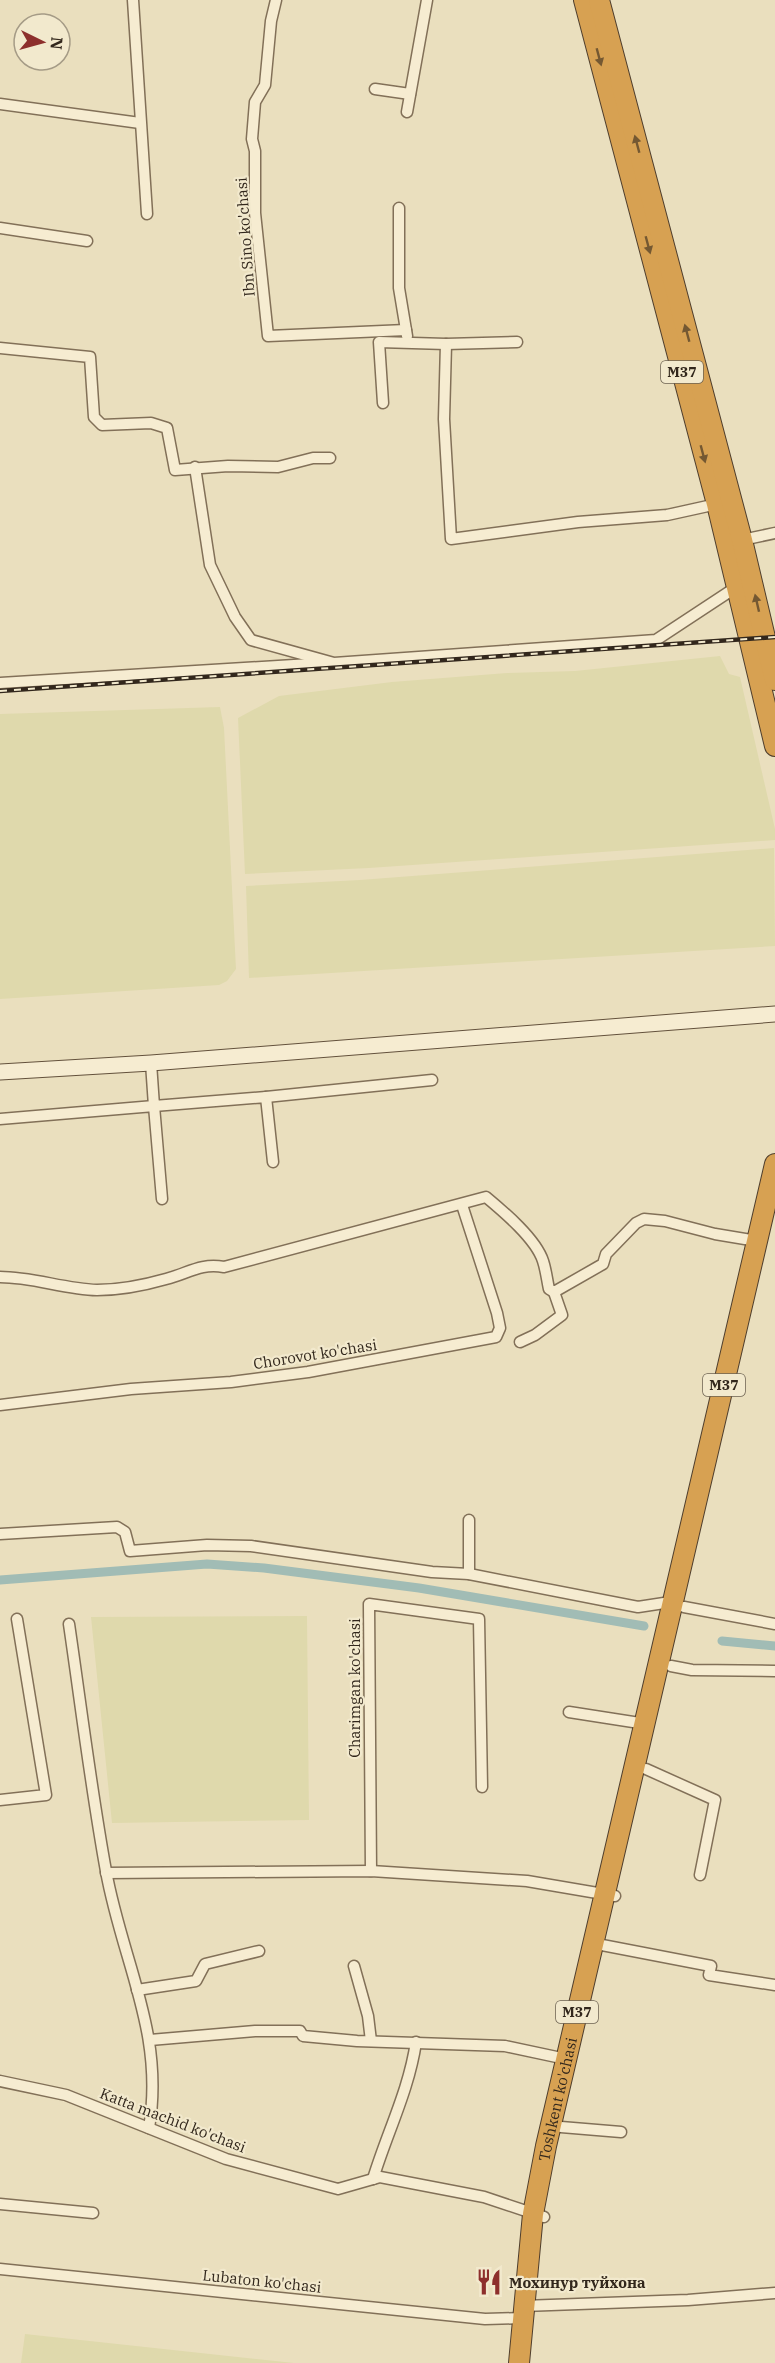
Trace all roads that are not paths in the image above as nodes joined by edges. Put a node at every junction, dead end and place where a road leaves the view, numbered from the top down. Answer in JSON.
{"nodes":[{"id":1,"x":133,"y":0,"type":"edge"},
{"id":2,"x":276,"y":0,"type":"edge"},
{"id":3,"x":428,"y":0,"type":"edge"},
{"id":4,"x":584,"y":0,"type":"edge"},
{"id":5,"x":599,"y":0,"type":"edge"},
{"id":6,"x":375,"y":89,"type":"dead end"},
{"id":7,"x":410,"y":94,"type":"junction"},
{"id":8,"x":0,"y":104,"type":"edge"},
{"id":9,"x":407,"y":112,"type":"dead end"},
{"id":10,"x":140,"y":123,"type":"junction"},
{"id":11,"x":399,"y":208,"type":"dead end"},
{"id":12,"x":147,"y":213,"type":"dead end"},
{"id":13,"x":0,"y":228,"type":"edge"},
{"id":14,"x":87,"y":241,"type":"dead end"},
{"id":15,"x":406,"y":330,"type":"junction"},
{"id":16,"x":517,"y":342,"type":"dead end"},
{"id":17,"x":408,"y":343,"type":"junction"},
{"id":18,"x":446,"y":344,"type":"junction"},
{"id":19,"x":0,"y":348,"type":"edge"},
{"id":20,"x":382,"y":403,"type":"dead end"},
{"id":21,"x":704,"y":425,"type":"junction"},
{"id":22,"x":330,"y":458,"type":"dead end"},
{"id":23,"x":195,"y":467,"type":"junction"},
{"id":24,"x":717,"y":504,"type":"junction"},
{"id":25,"x":775,"y":533,"type":"edge"},
{"id":26,"x":742,"y":540,"type":"junction"},
{"id":27,"x":738,"y":586,"type":"junction"},
{"id":28,"x":334,"y":663,"type":"junction"},
{"id":29,"x":774,"y":671,"type":"edge"},
{"id":30,"x":0,"y":682,"type":"edge"},
{"id":31,"x":775,"y":746,"type":"edge"},
{"id":32,"x":775,"y":1014,"type":"edge"},
{"id":33,"x":152,"y":1063,"type":"junction"},
{"id":34,"x":0,"y":1072,"type":"edge"},
{"id":35,"x":432,"y":1080,"type":"dead end"},
{"id":36,"x":266,"y":1097,"type":"junction"},
{"id":37,"x":154,"y":1106,"type":"junction"},
{"id":38,"x":0,"y":1119,"type":"edge"},
{"id":39,"x":273,"y":1162,"type":"dead end"},
{"id":40,"x":775,"y":1164,"type":"edge"},
{"id":41,"x":162,"y":1199,"type":"dead end"},
{"id":42,"x":462,"y":1205,"type":"junction"},
{"id":43,"x":775,"y":1221,"type":"edge"},
{"id":44,"x":757,"y":1241,"type":"junction"},
{"id":45,"x":0,"y":1277,"type":"edge"},
{"id":46,"x":554,"y":1292,"type":"junction"},
{"id":47,"x":519,"y":1342,"type":"dead end"},
{"id":48,"x":0,"y":1405,"type":"edge"},
{"id":49,"x":469,"y":1520,"type":"dead end"},
{"id":50,"x":0,"y":1533,"type":"edge"},
{"id":51,"x":469,"y":1574,"type":"junction"},
{"id":52,"x":679,"y":1606,"type":"junction"},
{"id":53,"x":17,"y":1619,"type":"dead end"},
{"id":54,"x":69,"y":1624,"type":"dead end"},
{"id":55,"x":775,"y":1624,"type":"edge"},
{"id":56,"x":665,"y":1666,"type":"junction"},
{"id":57,"x":775,"y":1671,"type":"edge"},
{"id":58,"x":569,"y":1712,"type":"dead end"},
{"id":59,"x":646,"y":1724,"type":"junction"},
{"id":60,"x":646,"y":1769,"type":"junction"},
{"id":61,"x":482,"y":1787,"type":"dead end"},
{"id":62,"x":0,"y":1800,"type":"edge"},
{"id":63,"x":370,"y":1871,"type":"junction"},
{"id":64,"x":106,"y":1873,"type":"junction"},
{"id":65,"x":700,"y":1875,"type":"dead end"},
{"id":66,"x":610,"y":1895,"type":"junction"},
{"id":67,"x":602,"y":1946,"type":"junction"},
{"id":68,"x":260,"y":1951,"type":"dead end"},
{"id":69,"x":354,"y":1966,"type":"dead end"},
{"id":70,"x":775,"y":1985,"type":"edge"},
{"id":71,"x":137,"y":1990,"type":"junction"},
{"id":72,"x":150,"y":2040,"type":"junction"},
{"id":73,"x":370,"y":2041,"type":"junction"},
{"id":74,"x":416,"y":2042,"type":"junction"},
{"id":75,"x":566,"y":2059,"type":"junction"},
{"id":76,"x":0,"y":2081,"type":"edge"},
{"id":77,"x":561,"y":2127,"type":"junction"},
{"id":78,"x":149,"y":2128,"type":"junction"},
{"id":79,"x":621,"y":2132,"type":"dead end"},
{"id":80,"x":374,"y":2179,"type":"junction"},
{"id":81,"x":0,"y":2204,"type":"edge"},
{"id":82,"x":93,"y":2213,"type":"dead end"},
{"id":83,"x":538,"y":2215,"type":"junction"},
{"id":84,"x":0,"y":2269,"type":"edge"},
{"id":85,"x":775,"y":2293,"type":"edge"},
{"id":86,"x":526,"y":2310,"type":"junction"},
{"id":87,"x":519,"y":2363,"type":"edge"},
{"id":88,"x":531,"y":2363,"type":"edge"}],
"edges":[{"from":1,"to":10,"type":"street"},
{"from":2,"to":15,"type":"street","name":"Ibn Sino ko'chasi"},
{"from":3,"to":7,"type":"street"},
{"from":4,"to":21,"type":"highway","number":"M37","one_way":true},
{"from":21,"to":5,"type":"highway","number":"M37","one_way":true},
{"from":6,"to":7,"type":"street"},
{"from":7,"to":9,"type":"street"},
{"from":8,"to":10,"type":"street"},
{"from":10,"to":12,"type":"street"},
{"from":11,"to":15,"type":"street"},
{"from":13,"to":14,"type":"street"},
{"from":15,"to":17,"type":"street"},
{"from":16,"to":18,"type":"street"},
{"from":17,"to":18,"type":"street"},
{"from":17,"to":20,"type":"street"},
{"from":18,"to":24,"type":"street"},
{"from":19,"to":23,"type":"street"},
{"from":21,"to":24,"type":"highway","number":"M37","one_way":true},
{"from":21,"to":26,"type":"highway","number":"M37"},
{"from":22,"to":23,"type":"street"},
{"from":23,"to":28,"type":"street"},
{"from":24,"to":27,"type":"highway","number":"M37"},
{"from":25,"to":26,"type":"street"},
{"from":29,"to":26,"type":"highway","number":"M37","one_way":true},
{"from":27,"to":28,"type":"street"},
{"from":27,"to":31,"type":"highway","number":"M37"},
{"from":28,"to":30,"type":"street"},
{"from":32,"to":33,"type":"street"},
{"from":33,"to":34,"type":"street"},
{"from":33,"to":37,"type":"street"},
{"from":35,"to":36,"type":"street"},
{"from":36,"to":37,"type":"street"},
{"from":36,"to":39,"type":"street"},
{"from":37,"to":38,"type":"street"},
{"from":37,"to":41,"type":"street"},
{"from":40,"to":44,"type":"highway","number":"M37"},
{"from":42,"to":45,"type":"street"},
{"from":42,"to":46,"type":"street"},
{"from":42,"to":48,"type":"street","name":"Chorovot ko'chasi"},
{"from":43,"to":52,"type":"highway","number":"M37"},
{"from":44,"to":46,"type":"street"},
{"from":44,"to":52,"type":"highway","number":"M37"},
{"from":46,"to":47,"type":"street"},
{"from":49,"to":51,"type":"street"},
{"from":50,"to":51,"type":"street"},
{"from":51,"to":52,"type":"street"},
{"from":52,"to":55,"type":"street"},
{"from":52,"to":56,"type":"highway","number":"M37"},
{"from":53,"to":62,"type":"street"},
{"from":54,"to":64,"type":"street"},
{"from":56,"to":57,"type":"street"},
{"from":56,"to":59,"type":"highway","name":"Toshkent ko'chasi","number":"M37"},
{"from":56,"to":60,"type":"highway","name":"Toshkent ko'chasi","number":"M37"},
{"from":58,"to":59,"type":"street"},
{"from":59,"to":66,"type":"highway","name":"Toshkent ko'chasi","number":"M37"},
{"from":60,"to":65,"type":"street"},
{"from":60,"to":66,"type":"highway","name":"Toshkent ko'chasi","number":"M37"},
{"from":61,"to":63,"type":"street","name":"Charimgan ko'chasi"},
{"from":63,"to":64,"type":"street"},
{"from":63,"to":66,"type":"street"},
{"from":64,"to":71,"type":"street"},
{"from":66,"to":67,"type":"highway","name":"Toshkent ko'chasi","number":"M37"},
{"from":66,"to":75,"type":"highway","name":"Toshkent ko'chasi","number":"M37"},
{"from":67,"to":70,"type":"street"},
{"from":67,"to":77,"type":"highway","name":"Toshkent ko'chasi","number":"M37"},
{"from":68,"to":71,"type":"street"},
{"from":69,"to":73,"type":"street"},
{"from":71,"to":72,"type":"street"},
{"from":72,"to":73,"type":"street"},
{"from":72,"to":78,"type":"street"},
{"from":73,"to":74,"type":"street"},
{"from":74,"to":75,"type":"street"},
{"from":74,"to":80,"type":"street"},
{"from":75,"to":83,"type":"highway","name":"Toshkent ko'chasi","number":"M37"},
{"from":76,"to":78,"type":"street","name":"Katta machid ko'chasi"},
{"from":77,"to":79,"type":"street"},
{"from":77,"to":83,"type":"highway","name":"Toshkent ko'chasi","number":"M37"},
{"from":78,"to":80,"type":"street","name":"Katta machid ko'chasi"},
{"from":80,"to":83,"type":"street","name":"Katta machid ko'chasi"},
{"from":81,"to":82,"type":"street"},
{"from":83,"to":86,"type":"highway","name":"Toshkent ko'chasi","number":"M37"},
{"from":84,"to":86,"type":"street","name":"Lubaton ko'chasi"},
{"from":85,"to":86,"type":"street","name":"Lubaton ko'chasi"},
{"from":86,"to":87,"type":"highway","name":"Toshkent ko'chasi","number":"M37"},
{"from":86,"to":88,"type":"highway","name":"Toshkent ko'chasi","number":"M37"}]}
